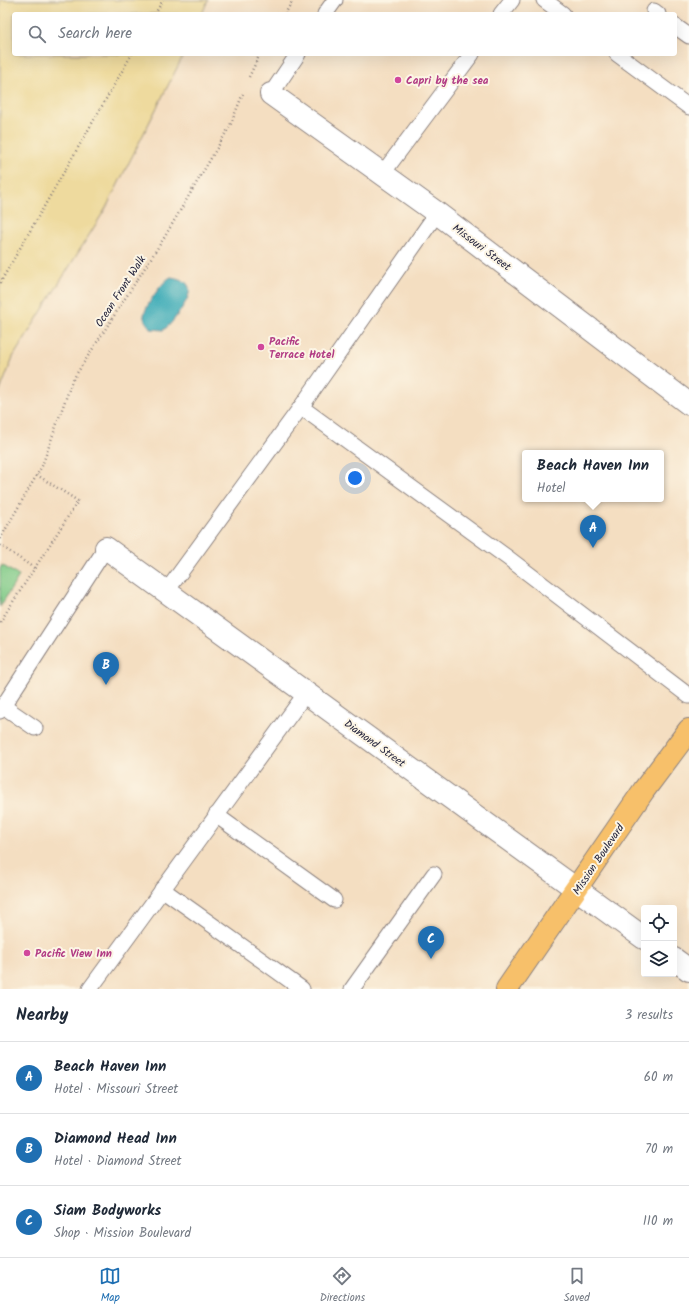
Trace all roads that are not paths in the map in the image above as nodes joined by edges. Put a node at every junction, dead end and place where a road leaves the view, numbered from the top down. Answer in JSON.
{"nodes":[{"id":1,"x":334,"y":0,"type":"edge"},
{"id":2,"x":512,"y":0,"type":"edge"},
{"id":3,"x":544,"y":0,"type":"edge"},
{"id":4,"x":326,"y":12,"type":"edge"},
{"id":5,"x":503,"y":12,"type":"edge"},
{"id":6,"x":560,"y":12,"type":"edge"},
{"id":7,"x":677,"y":27,"type":"edge"},
{"id":8,"x":689,"y":36,"type":"edge"},
{"id":9,"x":297,"y":56,"type":"edge"},
{"id":10,"x":471,"y":56,"type":"edge"},
{"id":11,"x":620,"y":56,"type":"edge"},
{"id":12,"x":271,"y":94,"type":"joint"},
{"id":13,"x":689,"y":107,"type":"edge"},
{"id":14,"x":383,"y":173,"type":"junction"},
{"id":15,"x":437,"y":213,"type":"junction"},
{"id":16,"x":689,"y":404,"type":"edge"},
{"id":17,"x":301,"y":407,"type":"junction"},
{"id":18,"x":106,"y":548,"type":"joint"},
{"id":19,"x":166,"y":592,"type":"junction"},
{"id":20,"x":306,"y":693,"type":"junction"},
{"id":21,"x":689,"y":696,"type":"edge"},
{"id":22,"x":2,"y":708,"type":"edge"},
{"id":23,"x":35,"y":728,"type":"dead end"},
{"id":24,"x":689,"y":730,"type":"edge"},
{"id":25,"x":216,"y":815,"type":"junction"},
{"id":26,"x":434,"y":874,"type":"dead end"},
{"id":27,"x":162,"y":889,"type":"junction"},
{"id":28,"x":577,"y":890,"type":"junction"},
{"id":29,"x":334,"y":900,"type":"dead end"},
{"id":30,"x":641,"y":936,"type":"edge"},
{"id":31,"x":677,"y":961,"type":"edge"},
{"id":32,"x":689,"y":970,"type":"edge"},
{"id":33,"x":90,"y":989,"type":"edge"},
{"id":34,"x":302,"y":989,"type":"edge"},
{"id":35,"x":352,"y":989,"type":"edge"},
{"id":36,"x":507,"y":989,"type":"edge"}],
"edges":[{"from":1,"to":4,"type":"lane"},
{"from":2,"to":5,"type":"lane"},
{"from":3,"to":6,"type":"lane"},
{"from":7,"to":8,"type":"lane"},
{"from":9,"to":12,"type":"lane"},
{"from":10,"to":14,"type":"lane"},
{"from":11,"to":13,"type":"lane"},
{"from":12,"to":14,"type":"street","name":"Missouri Street"},
{"from":14,"to":15,"type":"street","name":"Missouri Street"},
{"from":15,"to":16,"type":"street","name":"Missouri Street"},
{"from":15,"to":17,"type":"lane"},
{"from":17,"to":19,"type":"lane"},
{"from":17,"to":21,"type":"lane"},
{"from":18,"to":19,"type":"street","name":"Diamond Street"},
{"from":18,"to":22,"type":"lane"},
{"from":19,"to":20,"type":"street","name":"Diamond Street"},
{"from":20,"to":25,"type":"lane"},
{"from":20,"to":28,"type":"street","name":"Diamond Street"},
{"from":22,"to":23,"type":"lane"},
{"from":24,"to":28,"type":"main road","name":"Mission Boulevard"},
{"from":25,"to":27,"type":"lane"},
{"from":25,"to":29,"type":"lane"},
{"from":26,"to":35,"type":"lane"},
{"from":27,"to":33,"type":"lane"},
{"from":27,"to":34,"type":"lane"},
{"from":28,"to":30,"type":"street","name":"Diamond Street"},
{"from":28,"to":36,"type":"main road","name":"Mission Boulevard"},
{"from":31,"to":32,"type":"street"}]}
